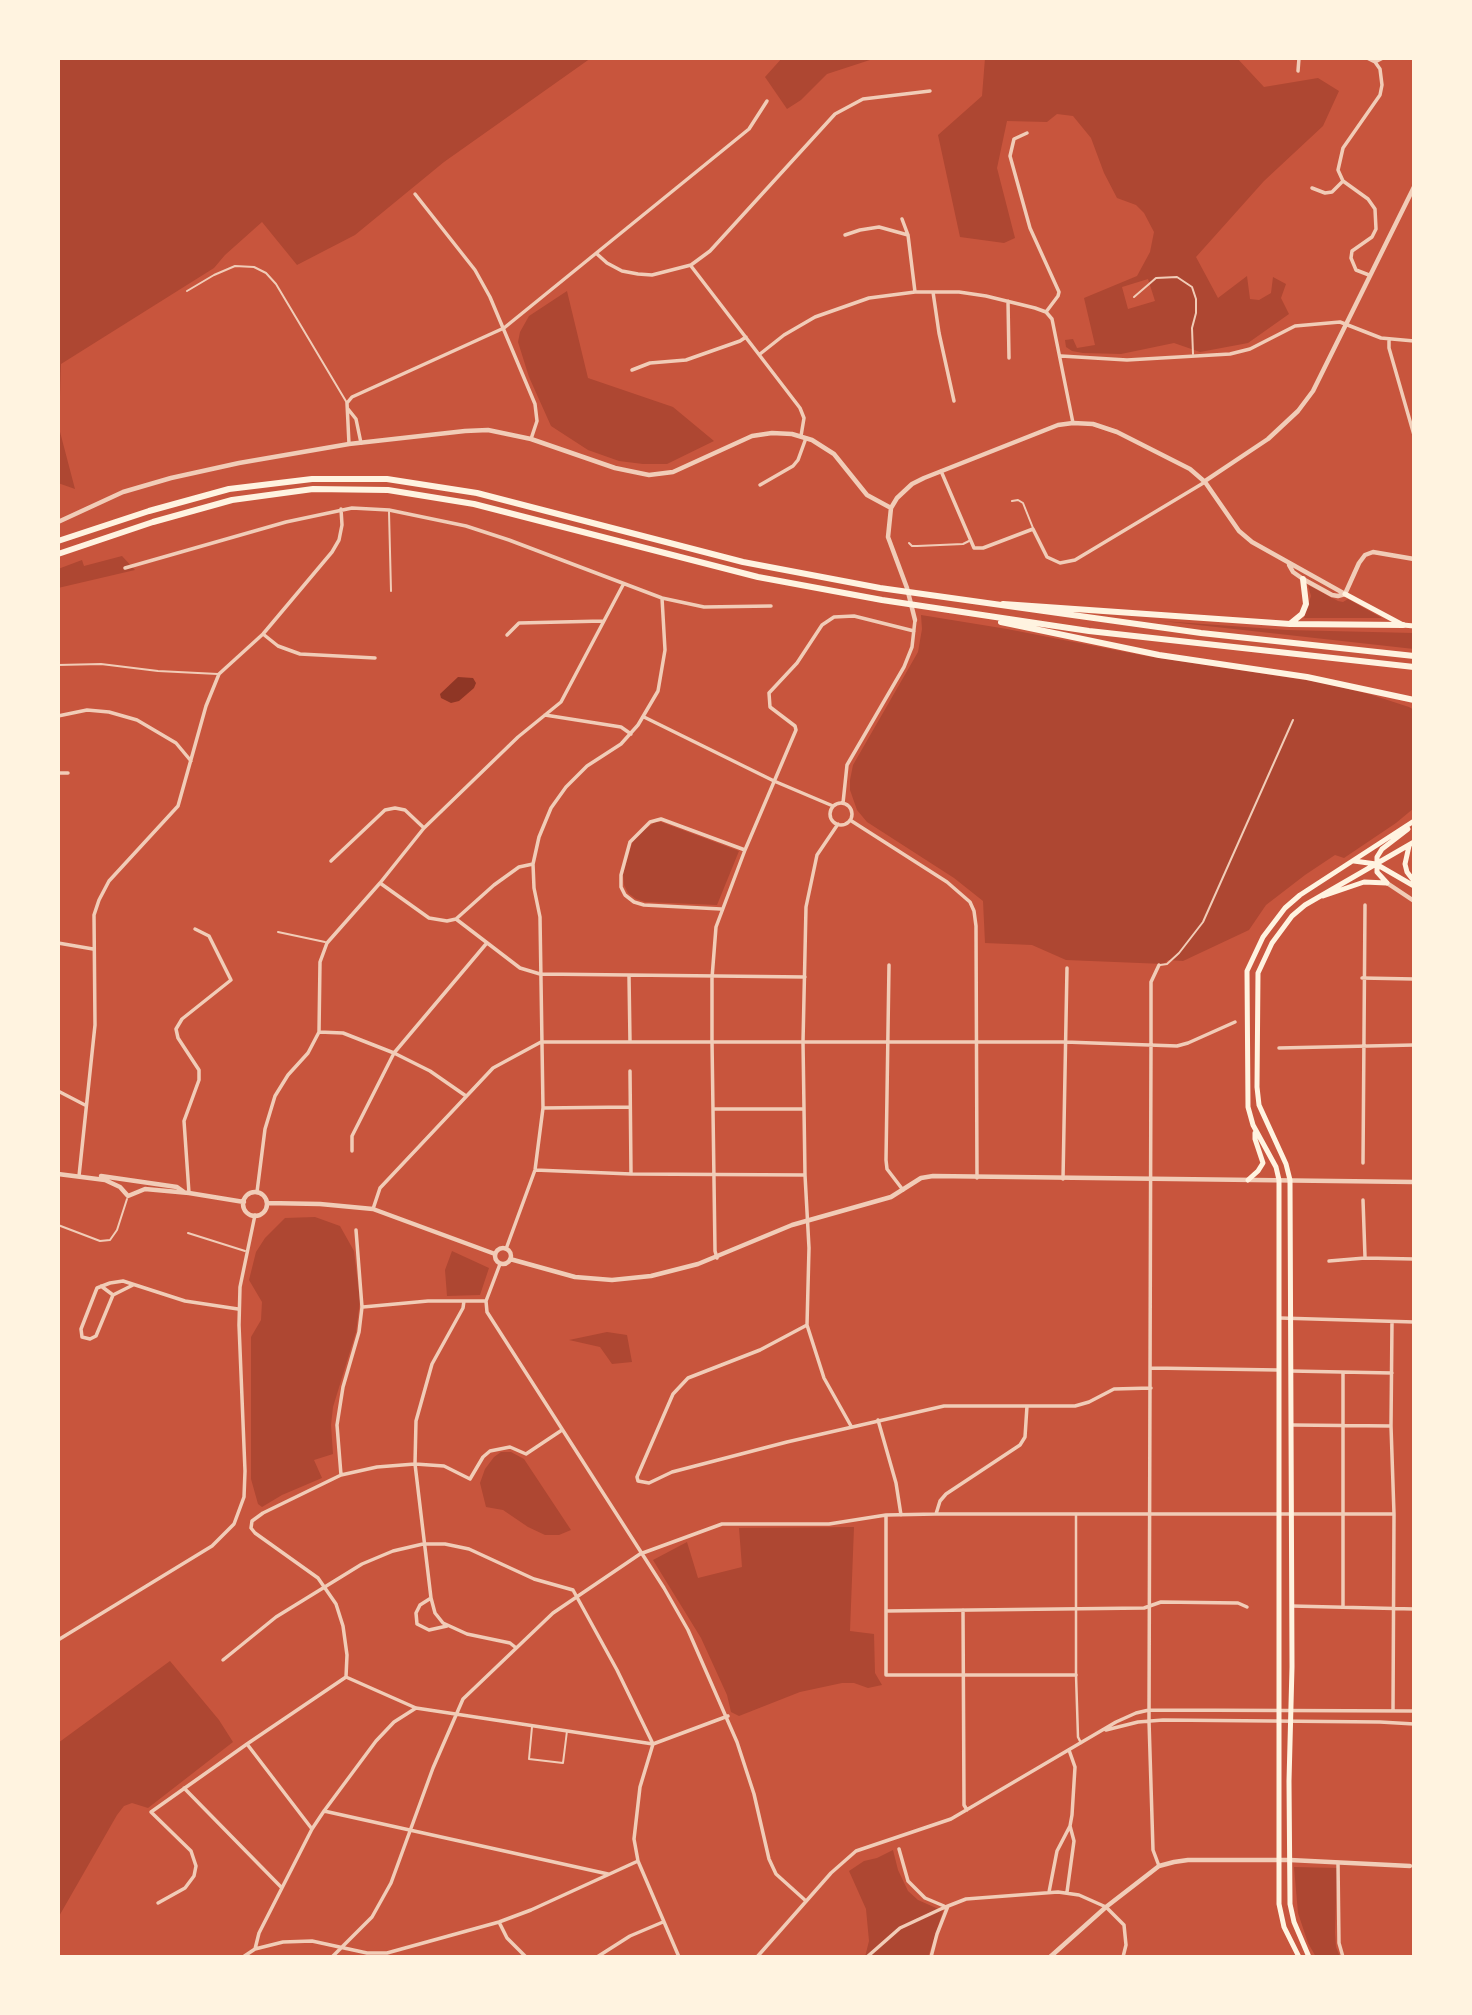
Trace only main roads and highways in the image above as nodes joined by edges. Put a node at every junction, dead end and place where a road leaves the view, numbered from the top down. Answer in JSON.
{"nodes":[{"id":1,"x":58,"y":541,"type":"edge"},
{"id":2,"x":58,"y":554,"type":"edge"},
{"id":3,"x":1303,"y":579,"type":"road end"},
{"id":4,"x":1345,"y":594,"type":"road end"},
{"id":5,"x":964,"y":602,"type":"junction"},
{"id":6,"x":972,"y":615,"type":"junction"},
{"id":7,"x":1290,"y":624,"type":"junction"},
{"id":8,"x":1403,"y":625,"type":"junction"},
{"id":9,"x":1414,"y":626,"type":"edge"},
{"id":10,"x":1414,"y":656,"type":"edge"},
{"id":11,"x":1414,"y":667,"type":"edge"},
{"id":12,"x":1414,"y":702,"type":"edge"},
{"id":13,"x":1414,"y":821,"type":"edge"},
{"id":14,"x":1412,"y":844,"type":"edge"},
{"id":15,"x":1354,"y":861,"type":"junction"},
{"id":16,"x":1376,"y":864,"type":"junction"},
{"id":17,"x":1414,"y":883,"type":"edge"},
{"id":18,"x":1317,"y":898,"type":"junction"},
{"id":19,"x":1255,"y":1130,"type":"junction"},
{"id":20,"x":1248,"y":1180,"type":"road end"},
{"id":21,"x":1299,"y":1957,"type":"edge"},
{"id":22,"x":1309,"y":1957,"type":"edge"}],
"edges":[{"from":1,"to":5,"type":"highway"},
{"from":2,"to":6,"type":"highway"},
{"from":3,"to":7,"type":"highway"},
{"from":4,"to":8,"type":"main road"},
{"from":5,"to":7,"type":"highway"},
{"from":5,"to":10,"type":"highway"},
{"from":6,"to":11,"type":"highway"},
{"from":6,"to":12,"type":"highway"},
{"from":7,"to":8,"type":"highway"},
{"from":8,"to":9,"type":"main road"},
{"from":13,"to":15,"type":"main road"},
{"from":13,"to":16,"type":"main road"},
{"from":14,"to":16,"type":"main road"},
{"from":14,"to":17,"type":"main road"},
{"from":15,"to":16,"type":"main road"},
{"from":15,"to":19,"type":"main road"},
{"from":16,"to":17,"type":"main road"},
{"from":16,"to":18,"type":"main road"},
{"from":16,"to":18,"type":"main road"},
{"from":18,"to":22,"type":"main road"},
{"from":19,"to":20,"type":"main road"},
{"from":19,"to":21,"type":"main road"}]}
